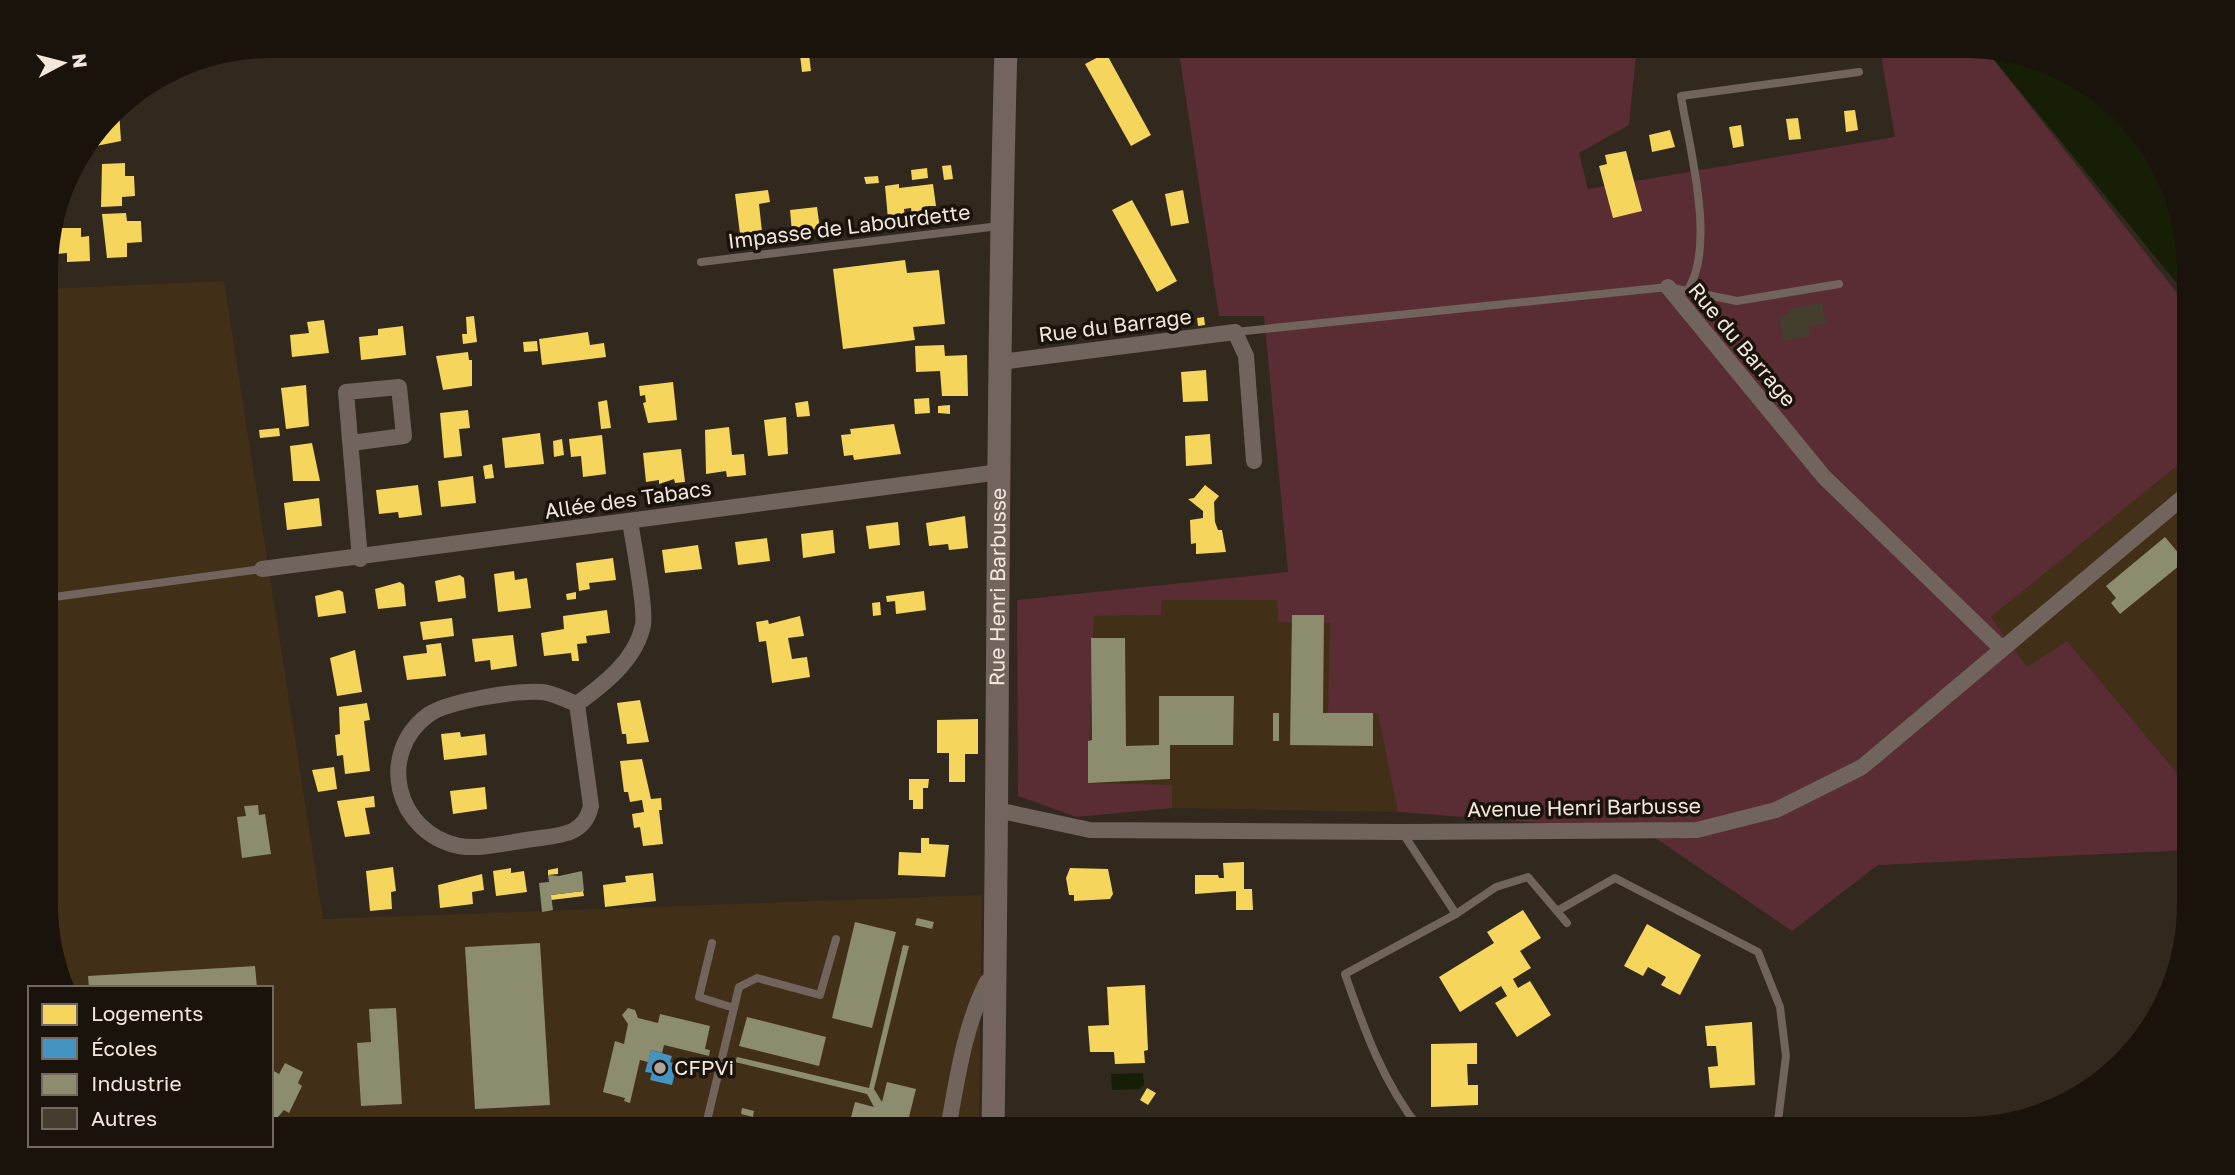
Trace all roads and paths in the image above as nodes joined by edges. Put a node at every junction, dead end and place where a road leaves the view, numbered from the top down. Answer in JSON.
{"nodes":[{"id":1,"x":1006,"y":58,"type":"edge"},
{"id":2,"x":1859,"y":72,"type":"dead end"},
{"id":3,"x":1002,"y":226,"type":"junction"},
{"id":4,"x":701,"y":262,"type":"dead end"},
{"id":5,"x":1839,"y":284,"type":"dead end"},
{"id":6,"x":1668,"y":287,"type":"junction"},
{"id":7,"x":1687,"y":291,"type":"junction"},
{"id":8,"x":1235,"y":332,"type":"junction"},
{"id":9,"x":999,"y":362,"type":"junction"},
{"id":10,"x":351,"y":443,"type":"junction"},
{"id":11,"x":1255,"y":461,"type":"dead end"},
{"id":12,"x":1000,"y":472,"type":"junction"},
{"id":13,"x":2177,"y":502,"type":"edge"},
{"id":14,"x":630,"y":521,"type":"junction"},
{"id":15,"x":360,"y":559,"type":"junction"},
{"id":16,"x":262,"y":569,"type":"joint"},
{"id":17,"x":58,"y":597,"type":"edge"},
{"id":18,"x":2001,"y":648,"type":"junction"},
{"id":19,"x":577,"y":704,"type":"junction"},
{"id":20,"x":997,"y":810,"type":"junction"},
{"id":21,"x":1402,"y":832,"type":"junction"},
{"id":22,"x":1557,"y":911,"type":"junction"},
{"id":23,"x":1456,"y":914,"type":"junction"},
{"id":24,"x":1567,"y":923,"type":"dead end"},
{"id":25,"x":836,"y":939,"type":"dead end"},
{"id":26,"x":712,"y":943,"type":"dead end"},
{"id":27,"x":996,"y":981,"type":"junction"},
{"id":28,"x":734,"y":1008,"type":"junction"},
{"id":29,"x":708,"y":1117,"type":"edge"},
{"id":30,"x":950,"y":1117,"type":"edge"},
{"id":31,"x":993,"y":1117,"type":"edge"},
{"id":32,"x":1410,"y":1117,"type":"edge"},
{"id":33,"x":1778,"y":1117,"type":"edge"}],
"edges":[{"from":1,"to":3,"type":"main road","name":"Rue Henri Barbusse"},
{"from":2,"to":7,"type":"lane"},
{"from":3,"to":4,"type":"lane","name":"Impasse de Labourdette"},
{"from":3,"to":9,"type":"main road","name":"Rue Henri Barbusse"},
{"from":5,"to":7,"type":"lane"},
{"from":6,"to":7,"type":"lane"},
{"from":6,"to":8,"type":"lane","name":"Rue du Barrage"},
{"from":6,"to":18,"type":"street","name":"Rue du Barrage"},
{"from":8,"to":9,"type":"street","name":"Rue du Barrage"},
{"from":8,"to":11,"type":"street"},
{"from":9,"to":12,"type":"main road","name":"Rue Henri Barbusse"},
{"from":10,"to":10,"type":"street"},
{"from":10,"to":15,"type":"street"},
{"from":12,"to":14,"type":"street","name":"Allée des Tabacs"},
{"from":12,"to":20,"type":"main road","name":"Rue Henri Barbusse"},
{"from":13,"to":18,"type":"street","name":"Avenue Henri Barbusse"},
{"from":14,"to":15,"type":"street","name":"Allée des Tabacs"},
{"from":14,"to":19,"type":"street"},
{"from":15,"to":16,"type":"street","name":"Allée des Tabacs"},
{"from":16,"to":17,"type":"lane"},
{"from":18,"to":21,"type":"street","name":"Avenue Henri Barbusse"},
{"from":19,"to":19,"type":"street"},
{"from":20,"to":21,"type":"street","name":"Avenue Henri Barbusse"},
{"from":20,"to":27,"type":"main road","name":"Rue Henri Barbusse"},
{"from":21,"to":23,"type":"lane"},
{"from":22,"to":23,"type":"lane"},
{"from":22,"to":24,"type":"lane"},
{"from":22,"to":33,"type":"lane"},
{"from":23,"to":32,"type":"lane"},
{"from":25,"to":28,"type":"lane"},
{"from":26,"to":28,"type":"lane"},
{"from":27,"to":30,"type":"street"},
{"from":27,"to":31,"type":"main road","name":"Rue Henri Barbusse"},
{"from":28,"to":29,"type":"lane"}]}
